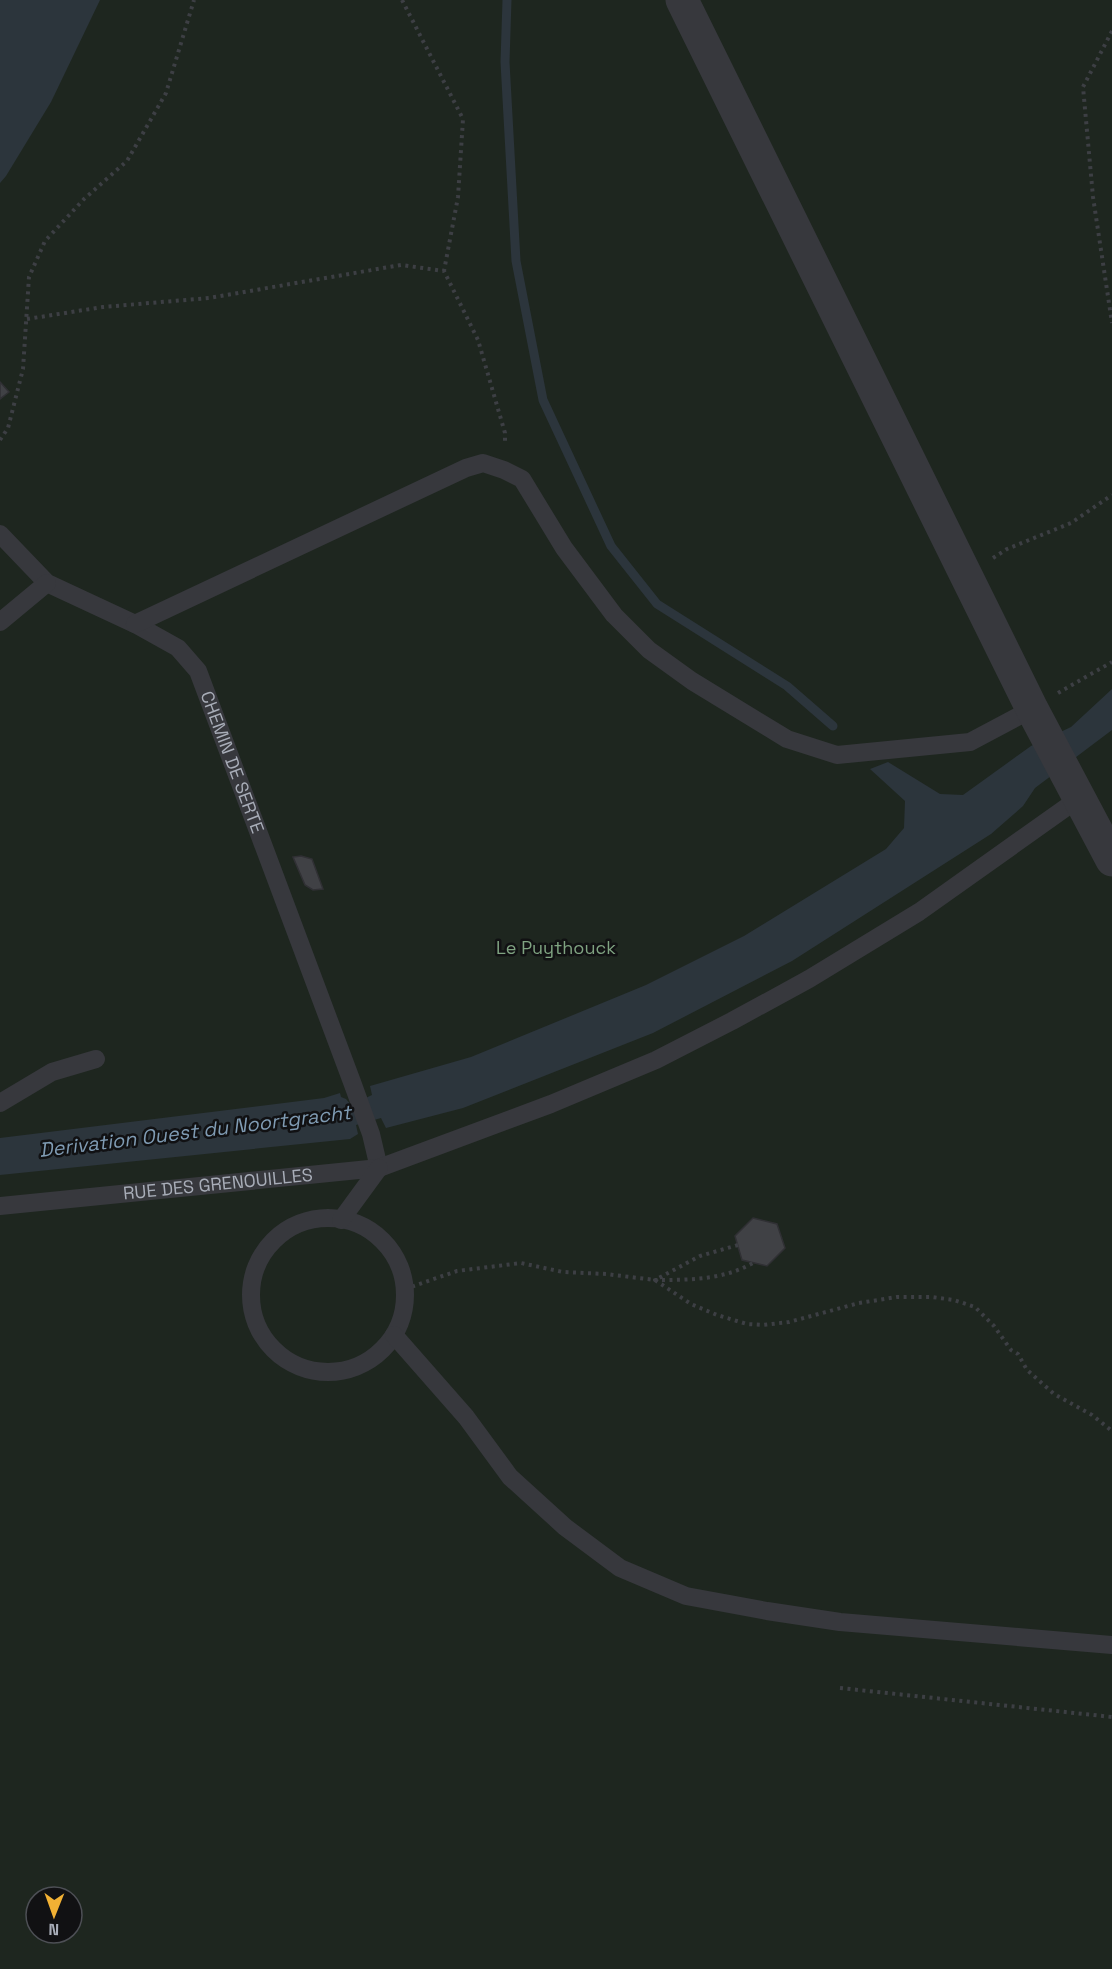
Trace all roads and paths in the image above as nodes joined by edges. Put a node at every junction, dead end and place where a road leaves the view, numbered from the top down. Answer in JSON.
{"nodes":[{"id":1,"x":194,"y":0,"type":"edge"},
{"id":2,"x":402,"y":0,"type":"edge"},
{"id":3,"x":682,"y":0,"type":"edge"},
{"id":4,"x":1112,"y":31,"type":"edge"},
{"id":5,"x":444,"y":271,"type":"junction"},
{"id":6,"x":27,"y":320,"type":"junction"},
{"id":7,"x":1112,"y":323,"type":"edge"},
{"id":8,"x":0,"y":440,"type":"edge"},
{"id":9,"x":504,"y":470,"type":"junction"},
{"id":10,"x":1112,"y":495,"type":"edge"},
{"id":11,"x":0,"y":534,"type":"edge"},
{"id":12,"x":967,"y":574,"type":"junction"},
{"id":13,"x":47,"y":583,"type":"junction"},
{"id":14,"x":0,"y":622,"type":"edge"},
{"id":15,"x":135,"y":624,"type":"junction"},
{"id":16,"x":1112,"y":662,"type":"edge"},
{"id":17,"x":1038,"y":719,"type":"junction"},
{"id":18,"x":1075,"y":792,"type":"junction"},
{"id":19,"x":1112,"y":860,"type":"edge"},
{"id":20,"x":96,"y":1059,"type":"dead end"},
{"id":21,"x":0,"y":1103,"type":"edge"},
{"id":22,"x":379,"y":1168,"type":"junction"},
{"id":23,"x":0,"y":1206,"type":"edge"},
{"id":24,"x":341,"y":1220,"type":"junction"},
{"id":25,"x":738,"y":1245,"type":"dead end"},
{"id":26,"x":753,"y":1263,"type":"dead end"},
{"id":27,"x":655,"y":1280,"type":"junction"},
{"id":28,"x":405,"y":1289,"type":"junction"},
{"id":29,"x":393,"y":1335,"type":"junction"},
{"id":30,"x":1112,"y":1431,"type":"edge"},
{"id":31,"x":1112,"y":1645,"type":"edge"},
{"id":32,"x":840,"y":1688,"type":"dead end"},
{"id":33,"x":1112,"y":1717,"type":"edge"}],
"edges":[{"from":1,"to":6,"type":"path"},
{"from":2,"to":5,"type":"path"},
{"from":3,"to":12,"type":"street"},
{"from":4,"to":7,"type":"path"},
{"from":5,"to":6,"type":"path"},
{"from":5,"to":9,"type":"path"},
{"from":6,"to":8,"type":"path"},
{"from":9,"to":15,"type":"lane"},
{"from":9,"to":17,"type":"lane"},
{"from":10,"to":12,"type":"path"},
{"from":11,"to":13,"type":"lane","name":"CHEMIN DE SERTE"},
{"from":12,"to":17,"type":"street"},
{"from":13,"to":14,"type":"lane"},
{"from":13,"to":15,"type":"lane","name":"CHEMIN DE SERTE"},
{"from":15,"to":22,"type":"lane","name":"CHEMIN DE SERTE"},
{"from":16,"to":17,"type":"path"},
{"from":17,"to":18,"type":"street"},
{"from":18,"to":19,"type":"street"},
{"from":18,"to":22,"type":"lane","name":"RUE DES GRENOUILLES"},
{"from":20,"to":21,"type":"lane"},
{"from":22,"to":23,"type":"lane","name":"RUE DES GRENOUILLES"},
{"from":22,"to":24,"type":"lane"},
{"from":24,"to":28,"type":"lane"},
{"from":24,"to":29,"type":"lane"},
{"from":25,"to":27,"type":"path"},
{"from":26,"to":27,"type":"path"},
{"from":27,"to":28,"type":"path"},
{"from":27,"to":30,"type":"path"},
{"from":28,"to":29,"type":"lane"},
{"from":29,"to":31,"type":"lane"},
{"from":32,"to":33,"type":"path"}]}
